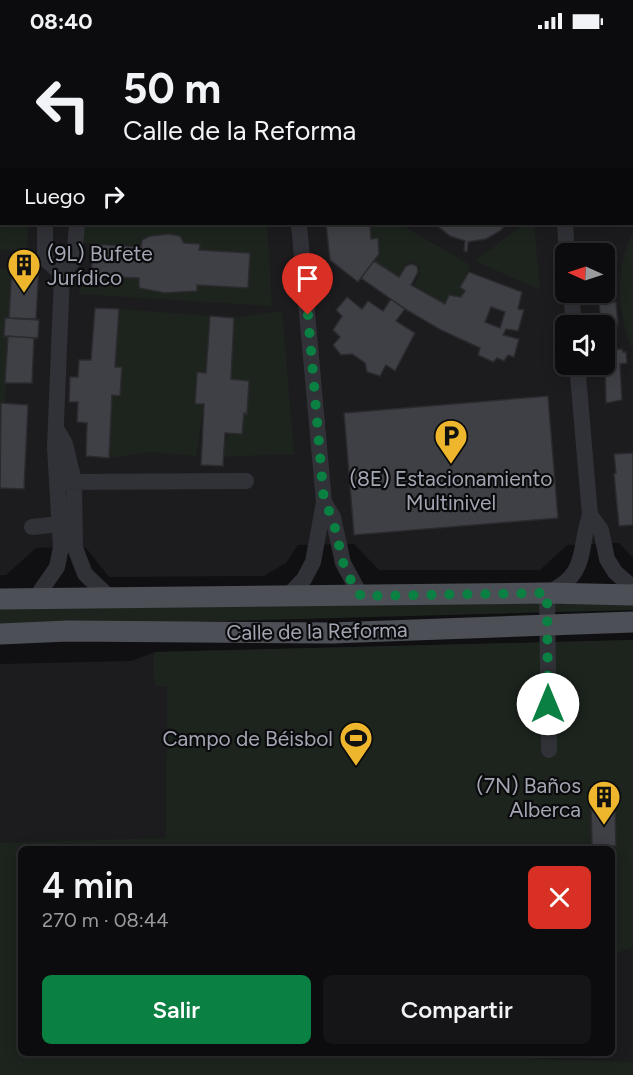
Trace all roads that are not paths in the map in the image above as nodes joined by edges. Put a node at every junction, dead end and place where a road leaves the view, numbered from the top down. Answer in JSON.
{"nodes":[{"id":1,"x":45,"y":225,"type":"edge"},
{"id":2,"x":77,"y":225,"type":"edge"},
{"id":3,"x":299,"y":225,"type":"edge"},
{"id":4,"x":565,"y":225,"type":"edge"},
{"id":5,"x":566,"y":243,"type":"edge"},
{"id":6,"x":62,"y":274,"type":"junction"},
{"id":7,"x":578,"y":375,"type":"edge"},
{"id":8,"x":66,"y":481,"type":"junction"},
{"id":9,"x":246,"y":481,"type":"dead end"},
{"id":10,"x":324,"y":502,"type":"junction"},
{"id":11,"x":590,"y":515,"type":"junction"},
{"id":12,"x":73,"y":522,"type":"junction"},
{"id":13,"x":32,"y":527,"type":"dead end"},
{"id":14,"x":56,"y":569,"type":"junction"},
{"id":15,"x":83,"y":570,"type":"junction"},
{"id":16,"x":633,"y":588,"type":"edge"},
{"id":17,"x":547,"y":593,"type":"junction"},
{"id":18,"x":633,"y":595,"type":"edge"},
{"id":19,"x":361,"y":596,"type":"junction"},
{"id":20,"x":110,"y":597,"type":"junction"},
{"id":21,"x":287,"y":597,"type":"junction"},
{"id":22,"x":0,"y":599,"type":"edge"},
{"id":23,"x":34,"y":599,"type":"junction"},
{"id":24,"x":633,"y":622,"type":"edge"},
{"id":25,"x":548,"y":625,"type":"junction"},
{"id":26,"x":0,"y":634,"type":"edge"},
{"id":27,"x":549,"y":750,"type":"dead end"}],
"edges":[{"from":1,"to":6,"type":"street"},
{"from":2,"to":6,"type":"street"},
{"from":3,"to":10,"type":"street"},
{"from":4,"to":5,"type":"street"},
{"from":6,"to":8,"type":"street"},
{"from":7,"to":11,"type":"street"},
{"from":8,"to":9,"type":"street"},
{"from":8,"to":12,"type":"street"},
{"from":10,"to":19,"type":"street"},
{"from":10,"to":21,"type":"street"},
{"from":11,"to":16,"type":"street"},
{"from":11,"to":17,"type":"street"},
{"from":12,"to":13,"type":"street"},
{"from":12,"to":14,"type":"street"},
{"from":12,"to":15,"type":"street"},
{"from":14,"to":15,"type":"street"},
{"from":14,"to":23,"type":"street"},
{"from":15,"to":20,"type":"street"},
{"from":17,"to":18,"type":"main road","name":"Calle de la Reforma"},
{"from":17,"to":19,"type":"main road","name":"Calle de la Reforma"},
{"from":17,"to":25,"type":"street"},
{"from":19,"to":21,"type":"main road","name":"Calle de la Reforma"},
{"from":20,"to":21,"type":"main road","name":"Calle de la Reforma"},
{"from":20,"to":23,"type":"main road","name":"Calle de la Reforma"},
{"from":22,"to":23,"type":"main road","name":"Calle de la Reforma"},
{"from":24,"to":25,"type":"main road","name":"Calle de la Reforma"},
{"from":25,"to":26,"type":"main road","name":"Calle de la Reforma"},
{"from":25,"to":27,"type":"street"}]}
